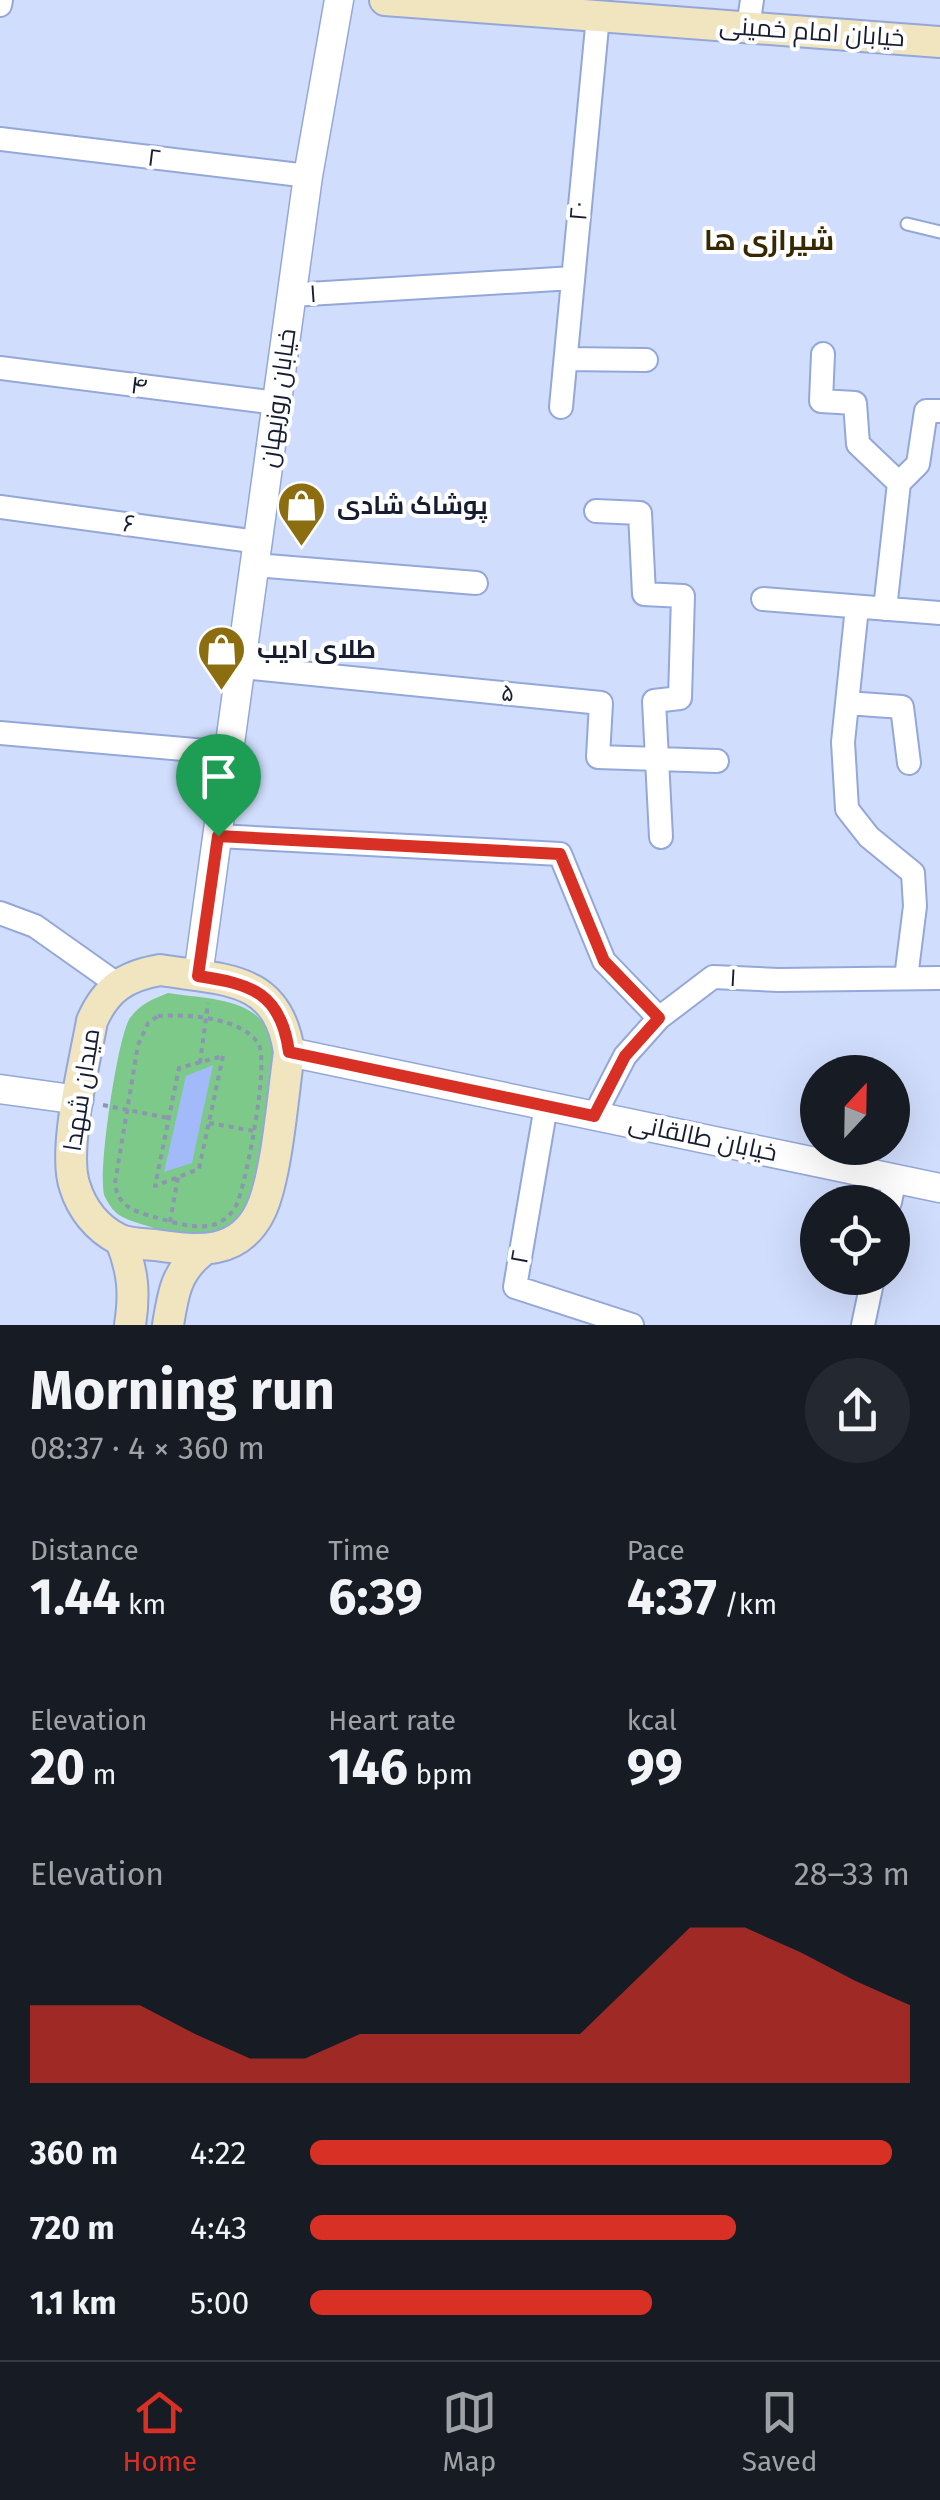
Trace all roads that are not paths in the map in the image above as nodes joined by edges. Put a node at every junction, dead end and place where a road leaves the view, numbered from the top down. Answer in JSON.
{"nodes":[{"id":1,"x":339,"y":0,"type":"edge"},
{"id":2,"x":385,"y":0,"type":"edge"},
{"id":3,"x":552,"y":6,"type":"edge"},
{"id":4,"x":750,"y":14,"type":"edge"},
{"id":5,"x":598,"y":16,"type":"junction"},
{"id":6,"x":940,"y":42,"type":"edge"},
{"id":7,"x":0,"y":139,"type":"edge"},
{"id":8,"x":308,"y":176,"type":"junction"},
{"id":9,"x":907,"y":224,"type":"dead end"},
{"id":10,"x":940,"y":232,"type":"edge"},
{"id":11,"x":573,"y":278,"type":"junction"},
{"id":12,"x":292,"y":296,"type":"junction"},
{"id":13,"x":823,"y":354,"type":"dead end"},
{"id":14,"x":566,"y":359,"type":"junction"},
{"id":15,"x":646,"y":360,"type":"dead end"},
{"id":16,"x":0,"y":368,"type":"edge"},
{"id":17,"x":278,"y":403,"type":"junction"},
{"id":18,"x":561,"y":407,"type":"dead end"},
{"id":19,"x":940,"y":410,"type":"edge"},
{"id":20,"x":899,"y":483,"type":"junction"},
{"id":21,"x":0,"y":506,"type":"edge"},
{"id":22,"x":596,"y":511,"type":"dead end"},
{"id":23,"x":257,"y":554,"type":"junction"},
{"id":24,"x":476,"y":582,"type":"dead end"},
{"id":25,"x":763,"y":599,"type":"dead end"},
{"id":26,"x":857,"y":607,"type":"junction"},
{"id":27,"x":886,"y":609,"type":"junction"},
{"id":28,"x":940,"y":614,"type":"edge"},
{"id":29,"x":241,"y":667,"type":"junction"},
{"id":30,"x":847,"y":703,"type":"junction"},
{"id":31,"x":0,"y":733,"type":"edge"},
{"id":32,"x":229,"y":753,"type":"junction"},
{"id":33,"x":655,"y":759,"type":"junction"},
{"id":34,"x":718,"y":761,"type":"dead end"},
{"id":35,"x":909,"y":762,"type":"dead end"},
{"id":36,"x":218,"y":836,"type":"junction"},
{"id":37,"x":661,"y":837,"type":"dead end"},
{"id":38,"x":0,"y":914,"type":"edge"},
{"id":39,"x":906,"y":978,"type":"junction"},
{"id":40,"x":940,"y":978,"type":"edge"},
{"id":41,"x":116,"y":984,"type":"junction"},
{"id":42,"x":203,"y":988,"type":"junction"},
{"id":43,"x":659,"y":1018,"type":"junction"},
{"id":44,"x":289,"y":1052,"type":"junction"},
{"id":45,"x":0,"y":1089,"type":"edge"},
{"id":46,"x":79,"y":1100,"type":"junction"},
{"id":47,"x":546,"y":1106,"type":"junction"},
{"id":48,"x":594,"y":1116,"type":"junction"},
{"id":49,"x":873,"y":1185,"type":"edge"},
{"id":50,"x":940,"y":1188,"type":"edge"},
{"id":51,"x":910,"y":1189,"type":"edge"},
{"id":52,"x":121,"y":1241,"type":"junction"},
{"id":53,"x":201,"y":1252,"type":"junction"},
{"id":54,"x":869,"y":1295,"type":"edge"},
{"id":55,"x":130,"y":1325,"type":"edge"},
{"id":56,"x":168,"y":1325,"type":"edge"},
{"id":57,"x":632,"y":1325,"type":"edge"},
{"id":58,"x":863,"y":1325,"type":"edge"}],
"edges":[{"from":1,"to":8,"type":"street","name":"خیابان روزبهان"},
{"from":2,"to":3,"type":"main road","name":"خیابان امام خمینی"},
{"from":3,"to":5,"type":"main road","name":"خیابان امام خمینی"},
{"from":4,"to":5,"type":"main road","name":"خیابان امام خمینی"},
{"from":4,"to":6,"type":"main road","name":"خیابان امام خمینی"},
{"from":5,"to":11,"type":"street","name":"۲۰"},
{"from":7,"to":8,"type":"street","name":"۲"},
{"from":8,"to":12,"type":"street","name":"خیابان روزبهان"},
{"from":9,"to":10,"type":"lane"},
{"from":11,"to":12,"type":"street","name":"۱"},
{"from":11,"to":14,"type":"street","name":"۲۰"},
{"from":12,"to":17,"type":"street","name":"خیابان روزبهان"},
{"from":13,"to":20,"type":"street"},
{"from":14,"to":15,"type":"street"},
{"from":14,"to":18,"type":"street","name":"۲۰"},
{"from":16,"to":17,"type":"street","name":"۴"},
{"from":17,"to":23,"type":"street","name":"خیابان روزبهان"},
{"from":19,"to":20,"type":"street"},
{"from":20,"to":27,"type":"street"},
{"from":21,"to":23,"type":"street","name":"۶"},
{"from":22,"to":33,"type":"street"},
{"from":23,"to":24,"type":"street","name":"۶"},
{"from":23,"to":29,"type":"street","name":"خیابان روزبهان"},
{"from":25,"to":26,"type":"street"},
{"from":26,"to":27,"type":"street"},
{"from":26,"to":30,"type":"street"},
{"from":27,"to":28,"type":"street"},
{"from":29,"to":32,"type":"street","name":"خیابان روزبهان"},
{"from":29,"to":33,"type":"street","name":"۵"},
{"from":30,"to":35,"type":"street"},
{"from":30,"to":39,"type":"street"},
{"from":31,"to":32,"type":"street"},
{"from":32,"to":36,"type":"street","name":"خیابان روزبهان"},
{"from":33,"to":34,"type":"street","name":"۵"},
{"from":33,"to":37,"type":"street"},
{"from":36,"to":42,"type":"street","name":"خیابان روزبهان"},
{"from":36,"to":43,"type":"street"},
{"from":38,"to":41,"type":"street"},
{"from":39,"to":40,"type":"street","name":"۱"},
{"from":39,"to":43,"type":"street","name":"۱"},
{"from":41,"to":42,"type":"main road"},
{"from":41,"to":46,"type":"main road","name":"میدان شهدا"},
{"from":42,"to":44,"type":"main road"},
{"from":43,"to":48,"type":"street","name":"۱"},
{"from":44,"to":47,"type":"street","name":"خیابان طالقانی"},
{"from":44,"to":53,"type":"main road"},
{"from":45,"to":46,"type":"street"},
{"from":46,"to":52,"type":"main road","name":"میدان شهدا"},
{"from":47,"to":48,"type":"street","name":"خیابان طالقانی"},
{"from":47,"to":57,"type":"street","name":"۲"},
{"from":48,"to":49,"type":"street","name":"خیابان طالقانی"},
{"from":50,"to":51,"type":"street","name":"خیابان طالقانی"},
{"from":52,"to":53,"type":"main road"},
{"from":52,"to":55,"type":"main road"},
{"from":53,"to":56,"type":"main road"},
{"from":54,"to":58,"type":"street"}]}
